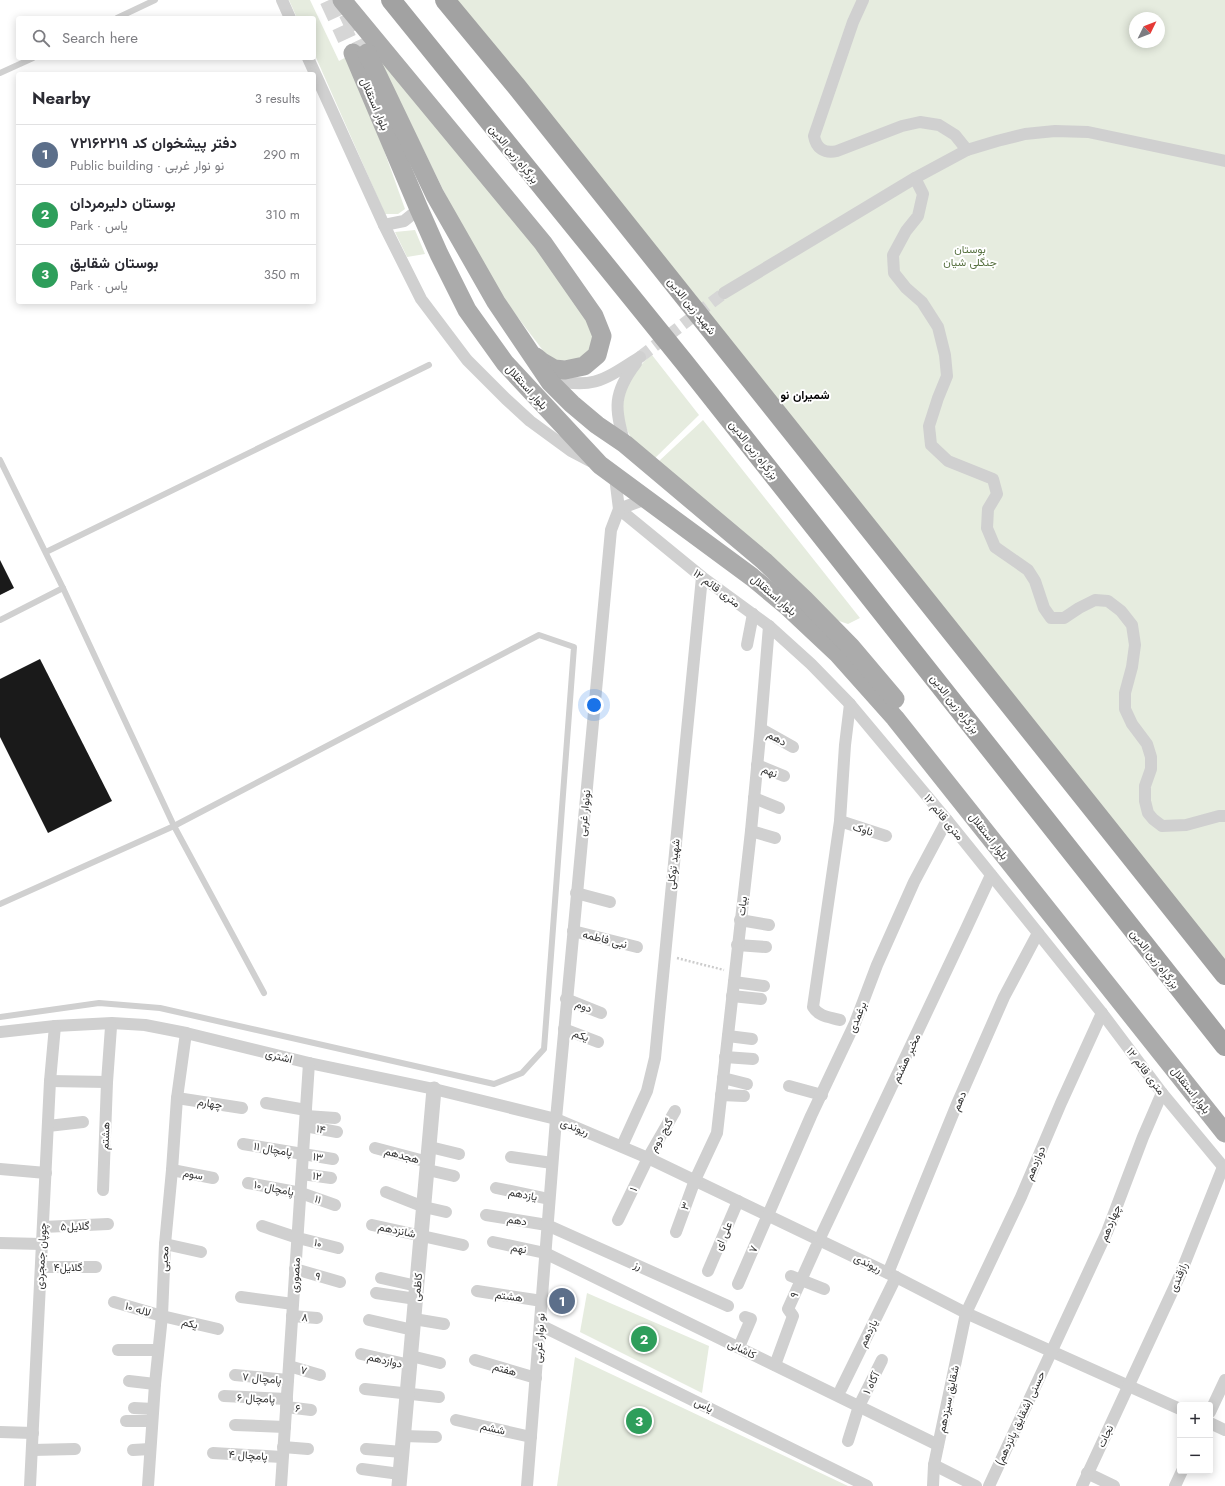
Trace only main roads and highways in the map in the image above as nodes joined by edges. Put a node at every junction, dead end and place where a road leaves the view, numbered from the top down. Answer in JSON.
{"nodes":[{"id":1,"x":342,"y":0,"type":"edge"},
{"id":2,"x":391,"y":0,"type":"edge"},
{"id":3,"x":445,"y":0,"type":"edge"},
{"id":4,"x":479,"y":273,"type":"junction"},
{"id":5,"x":454,"y":285,"type":"junction"},
{"id":6,"x":526,"y":348,"type":"junction"},
{"id":7,"x":725,"y":528,"type":"junction"},
{"id":8,"x":713,"y":548,"type":"junction"},
{"id":9,"x":1225,"y":975,"type":"edge"},
{"id":10,"x":1225,"y":1046,"type":"edge"},
{"id":11,"x":1225,"y":1113,"type":"edge"},
{"id":12,"x":1225,"y":1133,"type":"edge"}],
"edges":[{"from":1,"to":6,"type":"main road"},
{"from":2,"to":10,"type":"highway","name":"بزرگراه زین الدین"},
{"from":3,"to":9,"type":"highway","name":"شهید زین الدین"},
{"from":4,"to":5,"type":"main road"},
{"from":4,"to":5,"type":"main road","name":"بلوار استقلال"},
{"from":4,"to":6,"type":"main road","name":"بلوار استقلال"},
{"from":5,"to":8,"type":"main road","name":"بلوار استقلال"},
{"from":6,"to":7,"type":"main road","name":"بلوار استقلال"},
{"from":7,"to":8,"type":"main road"},
{"from":7,"to":11,"type":"main road","name":"بلوار استقلال"},
{"from":8,"to":12,"type":"main road","name":"بلوار استقلال"}]}
